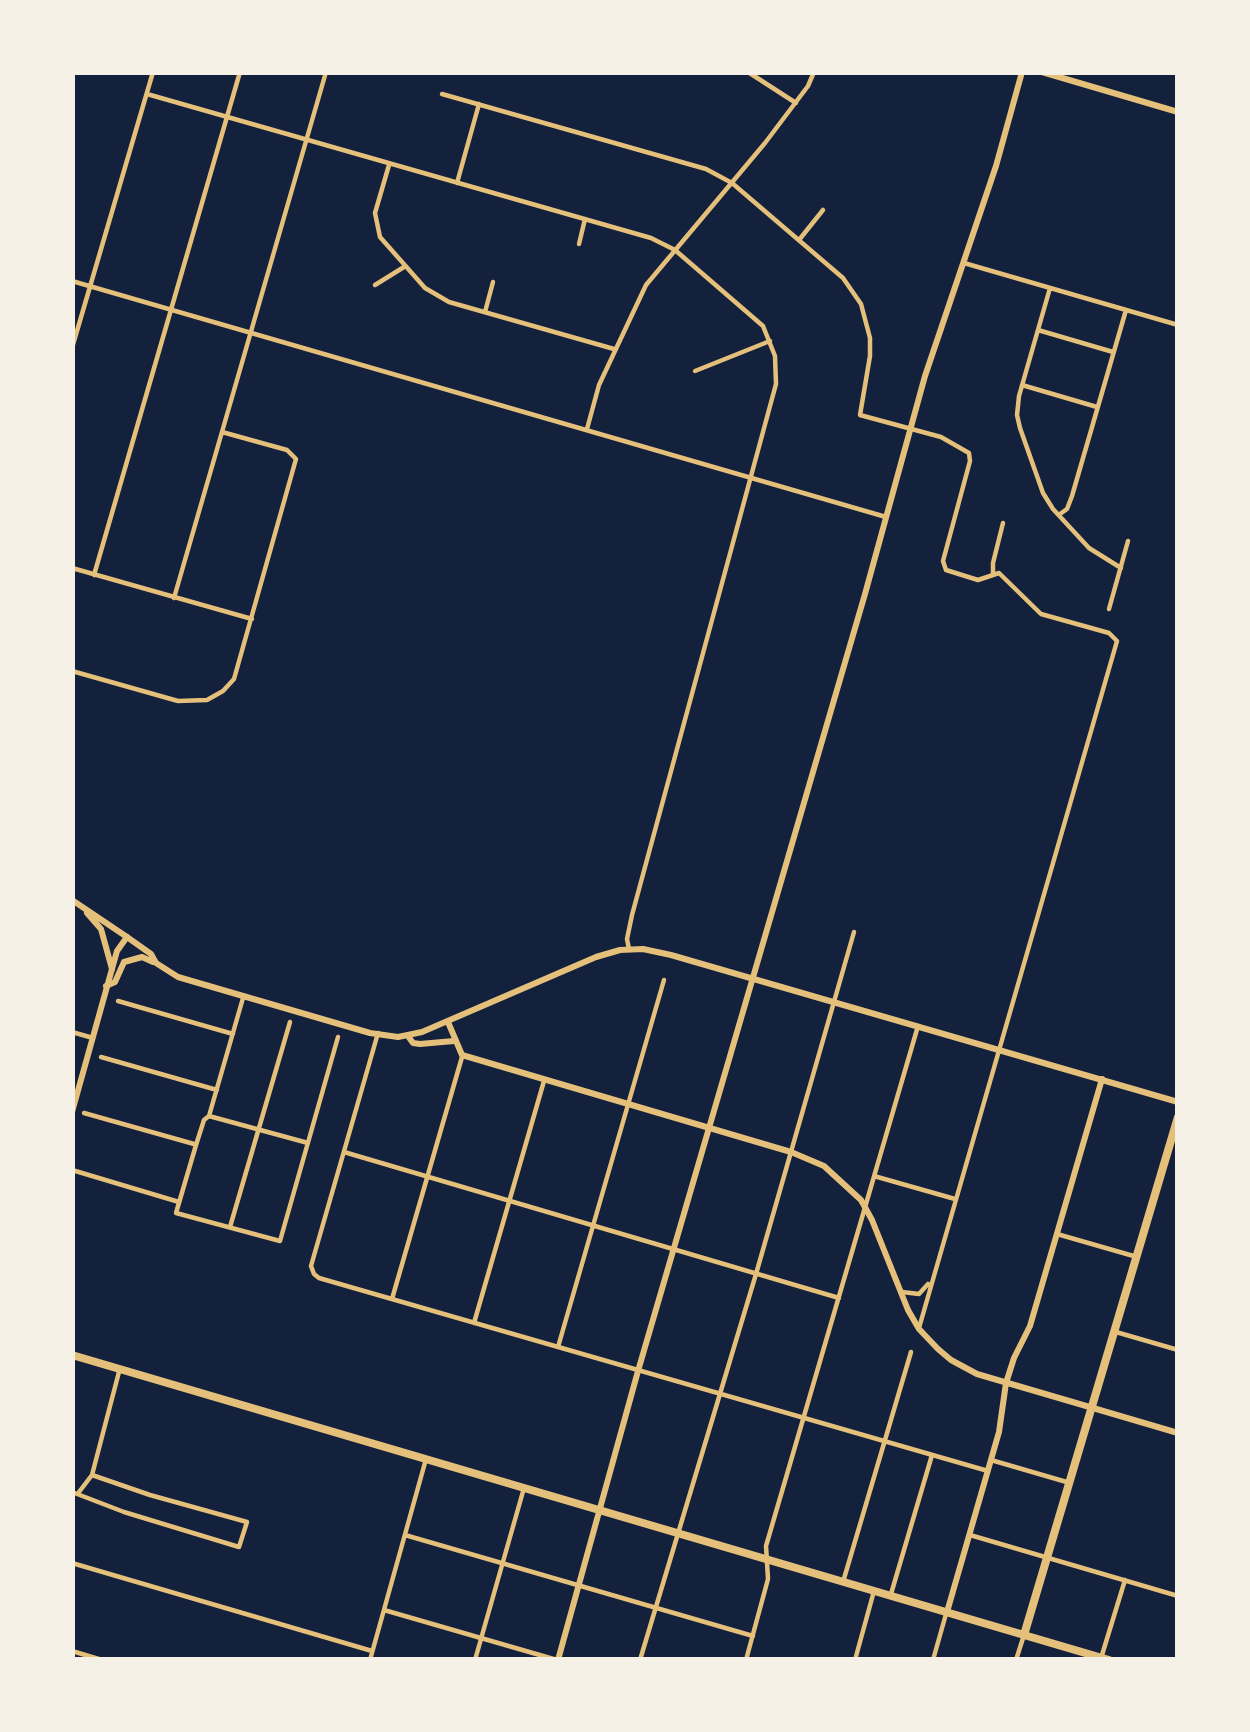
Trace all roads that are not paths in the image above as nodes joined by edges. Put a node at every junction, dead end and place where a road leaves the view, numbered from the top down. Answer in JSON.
{"nodes":[{"id":1,"x":153,"y":72,"type":"edge"},
{"id":2,"x":240,"y":72,"type":"edge"},
{"id":3,"x":326,"y":72,"type":"edge"},
{"id":4,"x":748,"y":72,"type":"edge"},
{"id":5,"x":814,"y":72,"type":"edge"},
{"id":6,"x":1022,"y":72,"type":"edge"},
{"id":7,"x":1042,"y":72,"type":"edge"},
{"id":8,"x":147,"y":94,"type":"junction"},
{"id":9,"x":442,"y":94,"type":"dead end"},
{"id":10,"x":796,"y":103,"type":"junction"},
{"id":11,"x":479,"y":104,"type":"junction"},
{"id":12,"x":1178,"y":112,"type":"edge"},
{"id":13,"x":227,"y":117,"type":"junction"},
{"id":14,"x":306,"y":139,"type":"junction"},
{"id":15,"x":390,"y":164,"type":"junction"},
{"id":16,"x":457,"y":183,"type":"junction"},
{"id":17,"x":732,"y":183,"type":"junction"},
{"id":18,"x":823,"y":210,"type":"dead end"},
{"id":19,"x":585,"y":219,"type":"junction"},
{"id":20,"x":799,"y":239,"type":"junction"},
{"id":21,"x":578,"y":244,"type":"dead end"},
{"id":22,"x":675,"y":250,"type":"junction"},
{"id":23,"x":964,"y":263,"type":"junction"},
{"id":24,"x":404,"y":267,"type":"junction"},
{"id":25,"x":72,"y":281,"type":"edge"},
{"id":26,"x":494,"y":282,"type":"dead end"},
{"id":27,"x":375,"y":285,"type":"dead end"},
{"id":28,"x":90,"y":286,"type":"junction"},
{"id":29,"x":1050,"y":288,"type":"junction"},
{"id":30,"x":171,"y":309,"type":"junction"},
{"id":31,"x":1126,"y":310,"type":"junction"},
{"id":32,"x":485,"y":312,"type":"junction"},
{"id":33,"x":1178,"y":325,"type":"edge"},
{"id":34,"x":1038,"y":331,"type":"junction"},
{"id":35,"x":251,"y":332,"type":"junction"},
{"id":36,"x":770,"y":341,"type":"junction"},
{"id":37,"x":72,"y":348,"type":"edge"},
{"id":38,"x":614,"y":349,"type":"junction"},
{"id":39,"x":1114,"y":352,"type":"junction"},
{"id":40,"x":695,"y":371,"type":"dead end"},
{"id":41,"x":1022,"y":385,"type":"junction"},
{"id":42,"x":1097,"y":407,"type":"junction"},
{"id":43,"x":587,"y":429,"type":"junction"},
{"id":44,"x":911,"y":429,"type":"junction"},
{"id":45,"x":222,"y":432,"type":"junction"},
{"id":46,"x":752,"y":477,"type":"junction"},
{"id":47,"x":1058,"y":515,"type":"junction"},
{"id":48,"x":886,"y":517,"type":"junction"},
{"id":49,"x":1003,"y":523,"type":"dead end"},
{"id":50,"x":1128,"y":541,"type":"dead end"},
{"id":51,"x":72,"y":568,"type":"edge"},
{"id":52,"x":1121,"y":568,"type":"junction"},
{"id":53,"x":994,"y":573,"type":"junction"},
{"id":54,"x":94,"y":575,"type":"junction"},
{"id":55,"x":174,"y":598,"type":"junction"},
{"id":56,"x":1109,"y":609,"type":"dead end"},
{"id":57,"x":252,"y":620,"type":"junction"},
{"id":58,"x":72,"y":671,"type":"edge"},
{"id":59,"x":72,"y":900,"type":"edge"},
{"id":60,"x":80,"y":906,"type":"junction"},
{"id":61,"x":854,"y":932,"type":"dead end"},
{"id":62,"x":128,"y":937,"type":"junction"},
{"id":63,"x":629,"y":949,"type":"junction"},
{"id":64,"x":156,"y":964,"type":"junction"},
{"id":65,"x":112,"y":969,"type":"junction"},
{"id":66,"x":752,"y":979,"type":"junction"},
{"id":67,"x":664,"y":980,"type":"dead end"},
{"id":68,"x":106,"y":986,"type":"junction"},
{"id":69,"x":244,"y":997,"type":"junction"},
{"id":70,"x":118,"y":1001,"type":"dead end"},
{"id":71,"x":834,"y":1003,"type":"junction"},
{"id":72,"x":290,"y":1022,"type":"dead end"},
{"id":73,"x":448,"y":1022,"type":"junction"},
{"id":74,"x":918,"y":1026,"type":"junction"},
{"id":75,"x":72,"y":1032,"type":"edge"},
{"id":76,"x":233,"y":1034,"type":"junction"},
{"id":77,"x":378,"y":1034,"type":"junction"},
{"id":78,"x":408,"y":1036,"type":"junction"},
{"id":79,"x":338,"y":1037,"type":"dead end"},
{"id":80,"x":93,"y":1038,"type":"junction"},
{"id":81,"x":454,"y":1041,"type":"junction"},
{"id":82,"x":998,"y":1049,"type":"junction"},
{"id":83,"x":462,"y":1055,"type":"junction"},
{"id":84,"x":101,"y":1057,"type":"dead end"},
{"id":85,"x":544,"y":1079,"type":"junction"},
{"id":86,"x":1102,"y":1079,"type":"junction"},
{"id":87,"x":217,"y":1090,"type":"junction"},
{"id":88,"x":1178,"y":1102,"type":"edge"},
{"id":89,"x":628,"y":1104,"type":"junction"},
{"id":90,"x":72,"y":1112,"type":"edge"},
{"id":91,"x":84,"y":1113,"type":"dead end"},
{"id":92,"x":209,"y":1116,"type":"junction"},
{"id":93,"x":1178,"y":1117,"type":"edge"},
{"id":94,"x":709,"y":1128,"type":"junction"},
{"id":95,"x":259,"y":1130,"type":"junction"},
{"id":96,"x":309,"y":1143,"type":"junction"},
{"id":97,"x":196,"y":1145,"type":"junction"},
{"id":98,"x":344,"y":1152,"type":"junction"},
{"id":99,"x":791,"y":1152,"type":"junction"},
{"id":100,"x":72,"y":1170,"type":"edge"},
{"id":101,"x":874,"y":1176,"type":"junction"},
{"id":102,"x":427,"y":1177,"type":"junction"},
{"id":103,"x":955,"y":1199,"type":"junction"},
{"id":104,"x":179,"y":1202,"type":"junction"},
{"id":105,"x":509,"y":1202,"type":"junction"},
{"id":106,"x":865,"y":1207,"type":"junction"},
{"id":107,"x":593,"y":1226,"type":"junction"},
{"id":108,"x":230,"y":1227,"type":"junction"},
{"id":109,"x":1057,"y":1234,"type":"junction"},
{"id":110,"x":673,"y":1250,"type":"junction"},
{"id":111,"x":1137,"y":1257,"type":"junction"},
{"id":112,"x":756,"y":1274,"type":"junction"},
{"id":113,"x":931,"y":1280,"type":"junction"},
{"id":114,"x":899,"y":1291,"type":"junction"},
{"id":115,"x":838,"y":1298,"type":"junction"},
{"id":116,"x":392,"y":1299,"type":"junction"},
{"id":117,"x":474,"y":1323,"type":"junction"},
{"id":118,"x":919,"y":1329,"type":"junction"},
{"id":119,"x":1116,"y":1332,"type":"junction"},
{"id":120,"x":558,"y":1348,"type":"junction"},
{"id":121,"x":1178,"y":1350,"type":"edge"},
{"id":122,"x":911,"y":1352,"type":"dead end"},
{"id":123,"x":72,"y":1354,"type":"edge"},
{"id":124,"x":120,"y":1368,"type":"junction"},
{"id":125,"x":638,"y":1371,"type":"junction"},
{"id":126,"x":1006,"y":1383,"type":"junction"},
{"id":127,"x":720,"y":1394,"type":"junction"},
{"id":128,"x":1093,"y":1408,"type":"junction"},
{"id":129,"x":804,"y":1417,"type":"junction"},
{"id":130,"x":1178,"y":1433,"type":"edge"},
{"id":131,"x":885,"y":1441,"type":"junction"},
{"id":132,"x":932,"y":1455,"type":"junction"},
{"id":133,"x":427,"y":1459,"type":"junction"},
{"id":134,"x":992,"y":1460,"type":"junction"},
{"id":135,"x":988,"y":1472,"type":"junction"},
{"id":136,"x":92,"y":1475,"type":"junction"},
{"id":137,"x":1070,"y":1483,"type":"junction"},
{"id":138,"x":524,"y":1488,"type":"junction"},
{"id":139,"x":75,"y":1493,"type":"edge"},
{"id":140,"x":600,"y":1510,"type":"junction"},
{"id":141,"x":679,"y":1533,"type":"junction"},
{"id":142,"x":405,"y":1535,"type":"junction"},
{"id":143,"x":970,"y":1535,"type":"junction"},
{"id":144,"x":1047,"y":1558,"type":"junction"},
{"id":145,"x":766,"y":1560,"type":"junction"},
{"id":146,"x":72,"y":1563,"type":"edge"},
{"id":147,"x":502,"y":1564,"type":"junction"},
{"id":148,"x":1125,"y":1580,"type":"junction"},
{"id":149,"x":843,"y":1582,"type":"junction"},
{"id":150,"x":579,"y":1586,"type":"junction"},
{"id":151,"x":874,"y":1592,"type":"junction"},
{"id":152,"x":890,"y":1596,"type":"junction"},
{"id":153,"x":1178,"y":1596,"type":"edge"},
{"id":154,"x":656,"y":1607,"type":"junction"},
{"id":155,"x":384,"y":1610,"type":"junction"},
{"id":156,"x":947,"y":1612,"type":"junction"},
{"id":157,"x":1024,"y":1635,"type":"junction"},
{"id":158,"x":753,"y":1636,"type":"junction"},
{"id":159,"x":481,"y":1639,"type":"junction"},
{"id":160,"x":72,"y":1651,"type":"edge"},
{"id":161,"x":373,"y":1651,"type":"junction"},
{"id":162,"x":1103,"y":1659,"type":"edge"},
{"id":163,"x":102,"y":1660,"type":"edge"},
{"id":164,"x":370,"y":1660,"type":"edge"},
{"id":165,"x":475,"y":1660,"type":"edge"},
{"id":166,"x":557,"y":1660,"type":"edge"},
{"id":167,"x":640,"y":1660,"type":"edge"},
{"id":168,"x":746,"y":1660,"type":"edge"},
{"id":169,"x":855,"y":1660,"type":"edge"},
{"id":170,"x":933,"y":1660,"type":"edge"},
{"id":171,"x":1016,"y":1660,"type":"edge"}],
"edges":[{"from":1,"to":8,"type":"street"},
{"from":2,"to":13,"type":"street"},
{"from":3,"to":14,"type":"street"},
{"from":4,"to":10,"type":"street"},
{"from":5,"to":10,"type":"street"},
{"from":6,"to":23,"type":"street"},
{"from":7,"to":12,"type":"street"},
{"from":8,"to":13,"type":"street"},
{"from":8,"to":28,"type":"street"},
{"from":9,"to":11,"type":"street"},
{"from":10,"to":17,"type":"street"},
{"from":11,"to":16,"type":"street"},
{"from":11,"to":17,"type":"street"},
{"from":13,"to":14,"type":"street"},
{"from":13,"to":30,"type":"street"},
{"from":14,"to":15,"type":"street"},
{"from":14,"to":35,"type":"street"},
{"from":15,"to":16,"type":"street"},
{"from":15,"to":24,"type":"street"},
{"from":16,"to":19,"type":"street"},
{"from":17,"to":20,"type":"street"},
{"from":17,"to":22,"type":"street"},
{"from":18,"to":20,"type":"street"},
{"from":19,"to":21,"type":"street"},
{"from":19,"to":22,"type":"street"},
{"from":20,"to":44,"type":"street"},
{"from":22,"to":36,"type":"street"},
{"from":22,"to":38,"type":"street"},
{"from":23,"to":29,"type":"street"},
{"from":23,"to":44,"type":"street"},
{"from":24,"to":27,"type":"street"},
{"from":24,"to":32,"type":"street"},
{"from":25,"to":28,"type":"street"},
{"from":26,"to":32,"type":"street"},
{"from":28,"to":30,"type":"street"},
{"from":28,"to":37,"type":"street"},
{"from":29,"to":31,"type":"street"},
{"from":29,"to":34,"type":"street"},
{"from":30,"to":35,"type":"street"},
{"from":30,"to":54,"type":"street"},
{"from":31,"to":33,"type":"street"},
{"from":31,"to":39,"type":"street"},
{"from":32,"to":38,"type":"street"},
{"from":34,"to":39,"type":"street"},
{"from":34,"to":41,"type":"street"},
{"from":35,"to":43,"type":"street"},
{"from":35,"to":45,"type":"street"},
{"from":36,"to":40,"type":"street"},
{"from":36,"to":46,"type":"street"},
{"from":38,"to":43,"type":"street"},
{"from":39,"to":42,"type":"street"},
{"from":41,"to":42,"type":"street"},
{"from":41,"to":47,"type":"street"},
{"from":42,"to":47,"type":"street"},
{"from":43,"to":46,"type":"street"},
{"from":44,"to":48,"type":"street"},
{"from":44,"to":53,"type":"street"},
{"from":45,"to":55,"type":"street"},
{"from":45,"to":57,"type":"street"},
{"from":46,"to":48,"type":"street"},
{"from":46,"to":63,"type":"street"},
{"from":47,"to":52,"type":"street"},
{"from":48,"to":66,"type":"street"},
{"from":49,"to":53,"type":"street"},
{"from":50,"to":52,"type":"street"},
{"from":51,"to":54,"type":"street"},
{"from":52,"to":56,"type":"street"},
{"from":53,"to":82,"type":"street"},
{"from":54,"to":55,"type":"street"},
{"from":55,"to":57,"type":"street"},
{"from":57,"to":58,"type":"street"},
{"from":59,"to":60,"type":"street"},
{"from":60,"to":62,"type":"street"},
{"from":60,"to":65,"type":"street"},
{"from":61,"to":71,"type":"street"},
{"from":62,"to":64,"type":"street"},
{"from":62,"to":65,"type":"street"},
{"from":63,"to":66,"type":"street"},
{"from":63,"to":73,"type":"street"},
{"from":64,"to":68,"type":"street"},
{"from":64,"to":69,"type":"street"},
{"from":65,"to":68,"type":"street"},
{"from":66,"to":71,"type":"street"},
{"from":66,"to":94,"type":"street"},
{"from":67,"to":89,"type":"street"},
{"from":68,"to":80,"type":"street"},
{"from":69,"to":76,"type":"street"},
{"from":69,"to":77,"type":"street"},
{"from":70,"to":76,"type":"street"},
{"from":71,"to":74,"type":"street"},
{"from":71,"to":99,"type":"street"},
{"from":72,"to":95,"type":"street"},
{"from":73,"to":78,"type":"street"},
{"from":73,"to":81,"type":"street"},
{"from":74,"to":82,"type":"street"},
{"from":74,"to":101,"type":"street"},
{"from":75,"to":80,"type":"street"},
{"from":76,"to":87,"type":"street"},
{"from":77,"to":78,"type":"street"},
{"from":77,"to":98,"type":"street"},
{"from":78,"to":81,"type":"street"},
{"from":79,"to":96,"type":"street"},
{"from":80,"to":90,"type":"street"},
{"from":81,"to":83,"type":"street"},
{"from":82,"to":86,"type":"street"},
{"from":82,"to":103,"type":"street"},
{"from":83,"to":85,"type":"street"},
{"from":83,"to":102,"type":"street"},
{"from":84,"to":87,"type":"street"},
{"from":85,"to":89,"type":"street"},
{"from":85,"to":105,"type":"street"},
{"from":86,"to":88,"type":"street"},
{"from":86,"to":109,"type":"street"},
{"from":87,"to":92,"type":"street"},
{"from":89,"to":94,"type":"street"},
{"from":89,"to":107,"type":"street"},
{"from":91,"to":97,"type":"street"},
{"from":92,"to":95,"type":"street"},
{"from":92,"to":97,"type":"street"},
{"from":93,"to":111,"type":"main road"},
{"from":94,"to":99,"type":"street"},
{"from":94,"to":110,"type":"street"},
{"from":95,"to":96,"type":"street"},
{"from":95,"to":108,"type":"street"},
{"from":96,"to":108,"type":"street"},
{"from":97,"to":104,"type":"street"},
{"from":98,"to":102,"type":"street"},
{"from":98,"to":116,"type":"street"},
{"from":99,"to":106,"type":"street"},
{"from":99,"to":112,"type":"street"},
{"from":100,"to":104,"type":"street"},
{"from":101,"to":103,"type":"street"},
{"from":101,"to":106,"type":"street"},
{"from":102,"to":105,"type":"street"},
{"from":102,"to":116,"type":"street"},
{"from":103,"to":113,"type":"street"},
{"from":104,"to":108,"type":"street"},
{"from":105,"to":107,"type":"street"},
{"from":105,"to":117,"type":"street"},
{"from":106,"to":114,"type":"street"},
{"from":106,"to":115,"type":"street"},
{"from":107,"to":110,"type":"street"},
{"from":107,"to":120,"type":"street"},
{"from":109,"to":111,"type":"street"},
{"from":109,"to":126,"type":"street"},
{"from":110,"to":112,"type":"street"},
{"from":110,"to":125,"type":"street"},
{"from":111,"to":119,"type":"main road"},
{"from":112,"to":115,"type":"street"},
{"from":112,"to":127,"type":"street"},
{"from":113,"to":114,"type":"street"},
{"from":113,"to":118,"type":"street"},
{"from":114,"to":118,"type":"street"},
{"from":115,"to":129,"type":"street"},
{"from":116,"to":117,"type":"street"},
{"from":117,"to":120,"type":"street"},
{"from":118,"to":126,"type":"street"},
{"from":119,"to":121,"type":"street"},
{"from":119,"to":128,"type":"main road"},
{"from":120,"to":125,"type":"street"},
{"from":122,"to":131,"type":"street"},
{"from":123,"to":124,"type":"main road"},
{"from":124,"to":133,"type":"main road"},
{"from":124,"to":136,"type":"street"},
{"from":125,"to":127,"type":"street"},
{"from":125,"to":140,"type":"street"},
{"from":126,"to":128,"type":"street"},
{"from":126,"to":134,"type":"street"},
{"from":127,"to":129,"type":"street"},
{"from":127,"to":141,"type":"street"},
{"from":128,"to":130,"type":"street"},
{"from":128,"to":137,"type":"main road"},
{"from":129,"to":131,"type":"street"},
{"from":129,"to":145,"type":"street"},
{"from":131,"to":132,"type":"street"},
{"from":131,"to":149,"type":"street"},
{"from":132,"to":135,"type":"street"},
{"from":132,"to":152,"type":"street"},
{"from":133,"to":138,"type":"main road"},
{"from":133,"to":142,"type":"street"},
{"from":134,"to":135,"type":"street"},
{"from":134,"to":137,"type":"street"},
{"from":135,"to":143,"type":"street"},
{"from":136,"to":139,"type":"street"},
{"from":136,"to":139,"type":"street"},
{"from":137,"to":144,"type":"main road"},
{"from":138,"to":140,"type":"main road"},
{"from":138,"to":147,"type":"street"},
{"from":140,"to":141,"type":"main road"},
{"from":140,"to":150,"type":"street"},
{"from":141,"to":145,"type":"main road"},
{"from":141,"to":154,"type":"street"},
{"from":142,"to":147,"type":"street"},
{"from":142,"to":155,"type":"street"},
{"from":143,"to":144,"type":"street"},
{"from":143,"to":156,"type":"street"},
{"from":144,"to":148,"type":"street"},
{"from":144,"to":157,"type":"main road"},
{"from":145,"to":149,"type":"main road"},
{"from":145,"to":158,"type":"street"},
{"from":146,"to":161,"type":"street"},
{"from":147,"to":150,"type":"street"},
{"from":147,"to":159,"type":"street"},
{"from":148,"to":153,"type":"street"},
{"from":148,"to":162,"type":"street"},
{"from":149,"to":151,"type":"main road"},
{"from":150,"to":154,"type":"street"},
{"from":150,"to":166,"type":"street"},
{"from":151,"to":152,"type":"main road"},
{"from":151,"to":169,"type":"street"},
{"from":152,"to":156,"type":"main road"},
{"from":154,"to":158,"type":"street"},
{"from":154,"to":167,"type":"street"},
{"from":155,"to":159,"type":"street"},
{"from":155,"to":161,"type":"street"},
{"from":156,"to":157,"type":"main road"},
{"from":156,"to":170,"type":"street"},
{"from":157,"to":162,"type":"main road"},
{"from":157,"to":171,"type":"street"},
{"from":158,"to":168,"type":"street"},
{"from":159,"to":165,"type":"street"},
{"from":159,"to":166,"type":"street"},
{"from":160,"to":163,"type":"street"},
{"from":161,"to":164,"type":"street"}]}
